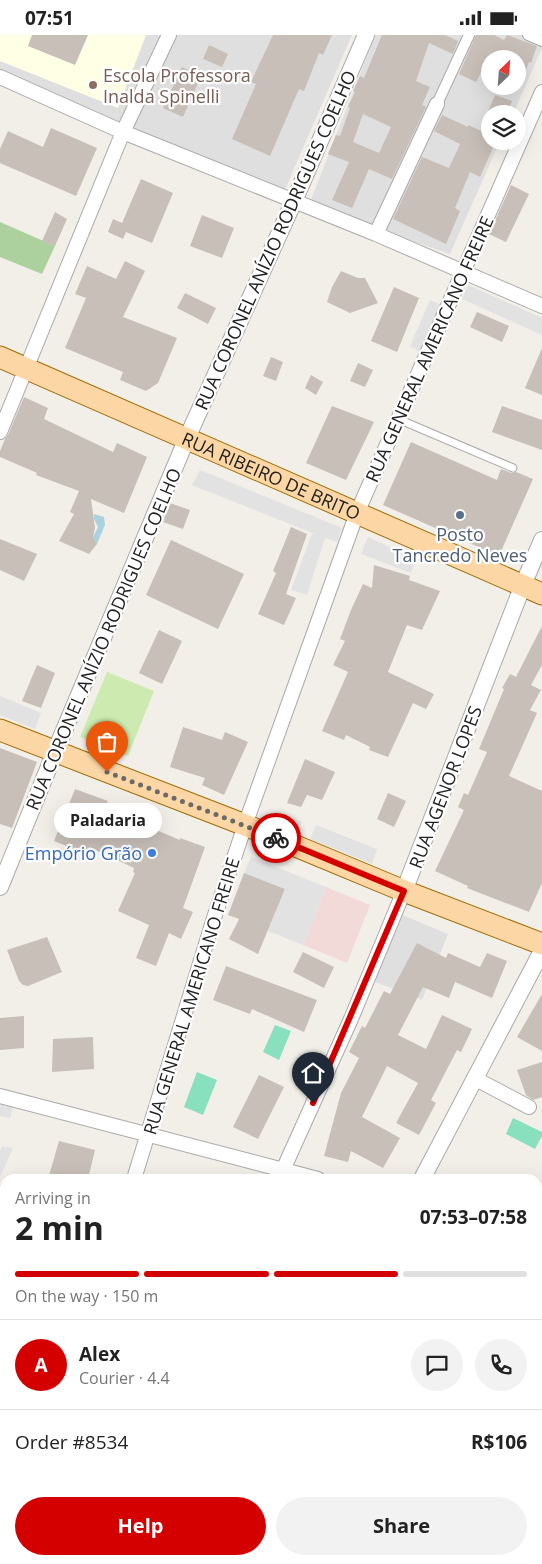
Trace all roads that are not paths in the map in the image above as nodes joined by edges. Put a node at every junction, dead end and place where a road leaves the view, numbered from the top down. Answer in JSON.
{"nodes":[{"id":1,"x":169,"y":35,"type":"edge"},
{"id":2,"x":366,"y":35,"type":"edge"},
{"id":3,"x":469,"y":35,"type":"edge"},
{"id":4,"x":528,"y":35,"type":"edge"},
{"id":5,"x":542,"y":41,"type":"edge"},
{"id":6,"x":0,"y":77,"type":"edge"},
{"id":7,"x":542,"y":92,"type":"edge"},
{"id":8,"x":437,"y":104,"type":"joint"},
{"id":9,"x":123,"y":132,"type":"junction"},
{"id":10,"x":294,"y":201,"type":"junction"},
{"id":11,"x":376,"y":234,"type":"junction"},
{"id":12,"x":463,"y":272,"type":"junction"},
{"id":13,"x":542,"y":306,"type":"edge"},
{"id":14,"x":0,"y":357,"type":"edge"},
{"id":15,"x":27,"y":368,"type":"junction"},
{"id":16,"x":398,"y":419,"type":"junction"},
{"id":17,"x":0,"y":433,"type":"edge"},
{"id":18,"x":187,"y":438,"type":"junction"},
{"id":19,"x":513,"y":468,"type":"dead end"},
{"id":20,"x":357,"y":513,"type":"junction"},
{"id":21,"x":542,"y":540,"type":"edge"},
{"id":22,"x":523,"y":585,"type":"junction"},
{"id":23,"x":542,"y":594,"type":"edge"},
{"id":24,"x":0,"y":730,"type":"edge"},
{"id":25,"x":55,"y":752,"type":"junction"},
{"id":26,"x":245,"y":825,"type":"junction"},
{"id":27,"x":0,"y":887,"type":"edge"},
{"id":28,"x":404,"y":891,"type":"junction"},
{"id":29,"x":542,"y":944,"type":"edge"},
{"id":30,"x":542,"y":951,"type":"edge"},
{"id":31,"x":474,"y":1078,"type":"junction"},
{"id":32,"x":0,"y":1096,"type":"edge"},
{"id":33,"x":528,"y":1107,"type":"dead end"},
{"id":34,"x":148,"y":1133,"type":"junction"},
{"id":35,"x":283,"y":1170,"type":"junction"},
{"id":36,"x":136,"y":1174,"type":"edge"},
{"id":37,"x":299,"y":1174,"type":"edge"},
{"id":38,"x":425,"y":1174,"type":"edge"}],
"edges":[{"from":1,"to":9,"type":"street"},
{"from":2,"to":10,"type":"street","name":"RUA CORONEL ANÍZIO RODRIGUES COELHO"},
{"from":3,"to":8,"type":"street"},
{"from":4,"to":5,"type":"street"},
{"from":6,"to":9,"type":"street"},
{"from":7,"to":12,"type":"street","name":"RUA GENERAL AMERICANO FREIRE"},
{"from":8,"to":11,"type":"street"},
{"from":9,"to":10,"type":"street"},
{"from":9,"to":15,"type":"street"},
{"from":10,"to":11,"type":"street"},
{"from":10,"to":18,"type":"street","name":"RUA CORONEL ANÍZIO RODRIGUES COELHO"},
{"from":11,"to":12,"type":"street"},
{"from":12,"to":13,"type":"street"},
{"from":12,"to":16,"type":"street","name":"RUA GENERAL AMERICANO FREIRE"},
{"from":14,"to":15,"type":"main road","name":"RUA RIBEIRO DE BRITO"},
{"from":15,"to":17,"type":"street"},
{"from":15,"to":18,"type":"main road","name":"RUA RIBEIRO DE BRITO"},
{"from":16,"to":19,"type":"lane"},
{"from":16,"to":20,"type":"street","name":"RUA GENERAL AMERICANO FREIRE"},
{"from":18,"to":20,"type":"main road","name":"RUA RIBEIRO DE BRITO"},
{"from":18,"to":25,"type":"street","name":"RUA CORONEL ANÍZIO RODRIGUES COELHO"},
{"from":20,"to":22,"type":"main road","name":"RUA RIBEIRO DE BRITO"},
{"from":20,"to":26,"type":"street","name":"RUA GENERAL AMERICANO FREIRE"},
{"from":21,"to":22,"type":"street","name":"RUA AGENOR LOPES"},
{"from":22,"to":23,"type":"main road","name":"RUA RIBEIRO DE BRITO"},
{"from":22,"to":28,"type":"street","name":"RUA AGENOR LOPES"},
{"from":24,"to":25,"type":"main road"},
{"from":25,"to":26,"type":"main road"},
{"from":25,"to":27,"type":"street","name":"RUA CORONEL ANÍZIO RODRIGUES COELHO"},
{"from":26,"to":28,"type":"main road"},
{"from":26,"to":34,"type":"street","name":"RUA GENERAL AMERICANO FREIRE"},
{"from":28,"to":29,"type":"main road"},
{"from":28,"to":35,"type":"street","name":"RUA AGENOR LOPES"},
{"from":30,"to":31,"type":"street"},
{"from":31,"to":33,"type":"street"},
{"from":31,"to":38,"type":"street"},
{"from":32,"to":34,"type":"street"},
{"from":34,"to":35,"type":"street"},
{"from":34,"to":36,"type":"street","name":"RUA GENERAL AMERICANO FREIRE"},
{"from":35,"to":37,"type":"street"}]}
